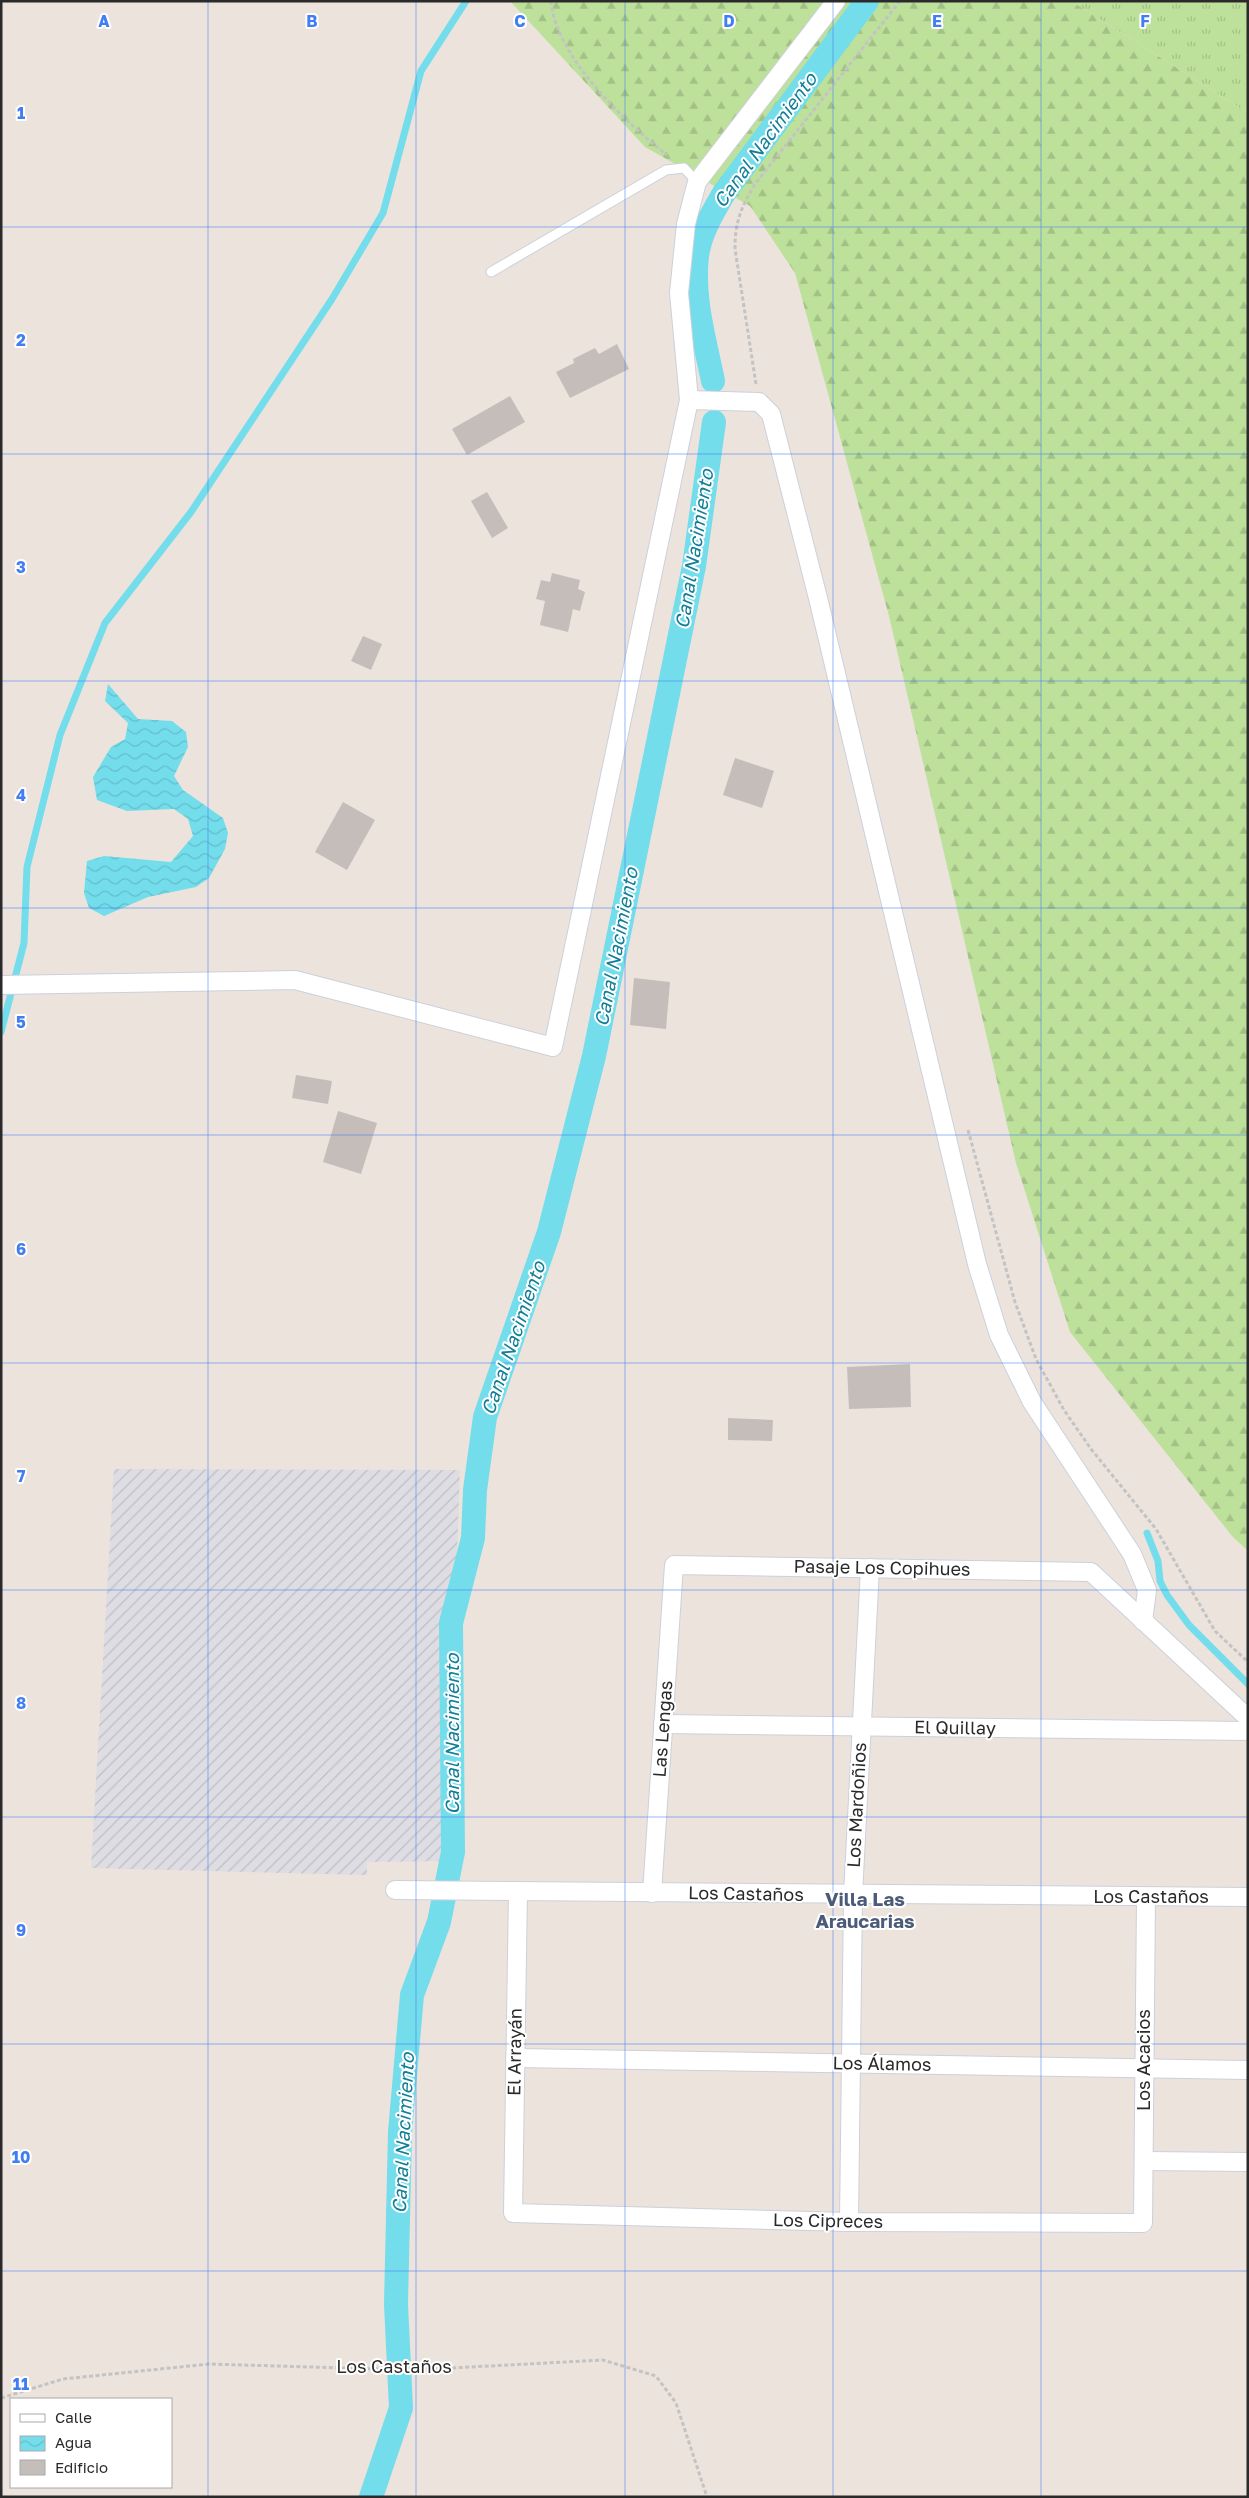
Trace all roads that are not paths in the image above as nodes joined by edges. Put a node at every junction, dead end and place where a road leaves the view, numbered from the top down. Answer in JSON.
{"nodes":[{"id":1,"x":836,"y":1,"type":"edge"},
{"id":2,"x":697,"y":182,"type":"junction"},
{"id":3,"x":491,"y":272,"type":"dead end"},
{"id":4,"x":688,"y":400,"type":"junction"},
{"id":5,"x":1,"y":985,"type":"edge"},
{"id":6,"x":674,"y":1565,"type":"joint"},
{"id":7,"x":870,"y":1568,"type":"junction"},
{"id":8,"x":1144,"y":1621,"type":"junction"},
{"id":9,"x":1248,"y":1718,"type":"edge"},
{"id":10,"x":663,"y":1724,"type":"junction"},
{"id":11,"x":861,"y":1727,"type":"junction"},
{"id":12,"x":1248,"y":1731,"type":"edge"},
{"id":13,"x":394,"y":1890,"type":"dead end"},
{"id":14,"x":518,"y":1891,"type":"junction"},
{"id":15,"x":652,"y":1892,"type":"junction"},
{"id":16,"x":853,"y":1895,"type":"junction"},
{"id":17,"x":1146,"y":1898,"type":"junction"},
{"id":18,"x":1248,"y":1898,"type":"edge"},
{"id":19,"x":515,"y":2058,"type":"junction"},
{"id":20,"x":850,"y":2064,"type":"junction"},
{"id":21,"x":1144,"y":2069,"type":"junction"},
{"id":22,"x":1248,"y":2070,"type":"edge"},
{"id":23,"x":1144,"y":2161,"type":"junction"},
{"id":24,"x":1248,"y":2162,"type":"edge"},
{"id":25,"x":513,"y":2213,"type":"joint"},
{"id":26,"x":849,"y":2222,"type":"junction"},
{"id":27,"x":1143,"y":2223,"type":"joint"}],
"edges":[{"from":1,"to":2,"type":"street"},
{"from":2,"to":3,"type":"lane"},
{"from":2,"to":4,"type":"street"},
{"from":4,"to":5,"type":"street"},
{"from":4,"to":8,"type":"street"},
{"from":6,"to":7,"type":"street","name":"Pasaje Los Copihues"},
{"from":6,"to":10,"type":"street","name":"Las Lengas"},
{"from":7,"to":8,"type":"street","name":"Pasaje Los Copihues"},
{"from":7,"to":11,"type":"street","name":"Los Mardoñios"},
{"from":8,"to":9,"type":"street"},
{"from":10,"to":11,"type":"street","name":"El Quillay"},
{"from":10,"to":15,"type":"street","name":"Las Lengas"},
{"from":11,"to":12,"type":"street","name":"El Quillay"},
{"from":11,"to":16,"type":"street","name":"Los Mardoñios"},
{"from":13,"to":14,"type":"street","name":"Los Castaños"},
{"from":14,"to":15,"type":"street","name":"Los Castaños"},
{"from":14,"to":19,"type":"street","name":"El Arrayán"},
{"from":15,"to":16,"type":"street","name":"Los Castaños"},
{"from":16,"to":17,"type":"street","name":"Los Castaños"},
{"from":16,"to":20,"type":"street","name":"Los Mardoñios"},
{"from":17,"to":18,"type":"street","name":"Los Castaños"},
{"from":17,"to":21,"type":"street","name":"Los Acacios"},
{"from":19,"to":20,"type":"street","name":"Los Álamos"},
{"from":19,"to":25,"type":"street","name":"El Arrayán"},
{"from":20,"to":21,"type":"street","name":"Los Álamos"},
{"from":20,"to":26,"type":"street","name":"Los Mardoñios"},
{"from":21,"to":22,"type":"street","name":"Los Álamos"},
{"from":21,"to":23,"type":"street","name":"Los Acacios"},
{"from":23,"to":24,"type":"street"},
{"from":23,"to":27,"type":"street","name":"Los Acacios"},
{"from":25,"to":26,"type":"street","name":"Los Cipreces"},
{"from":26,"to":27,"type":"street","name":"Los Cipreces"}]}
